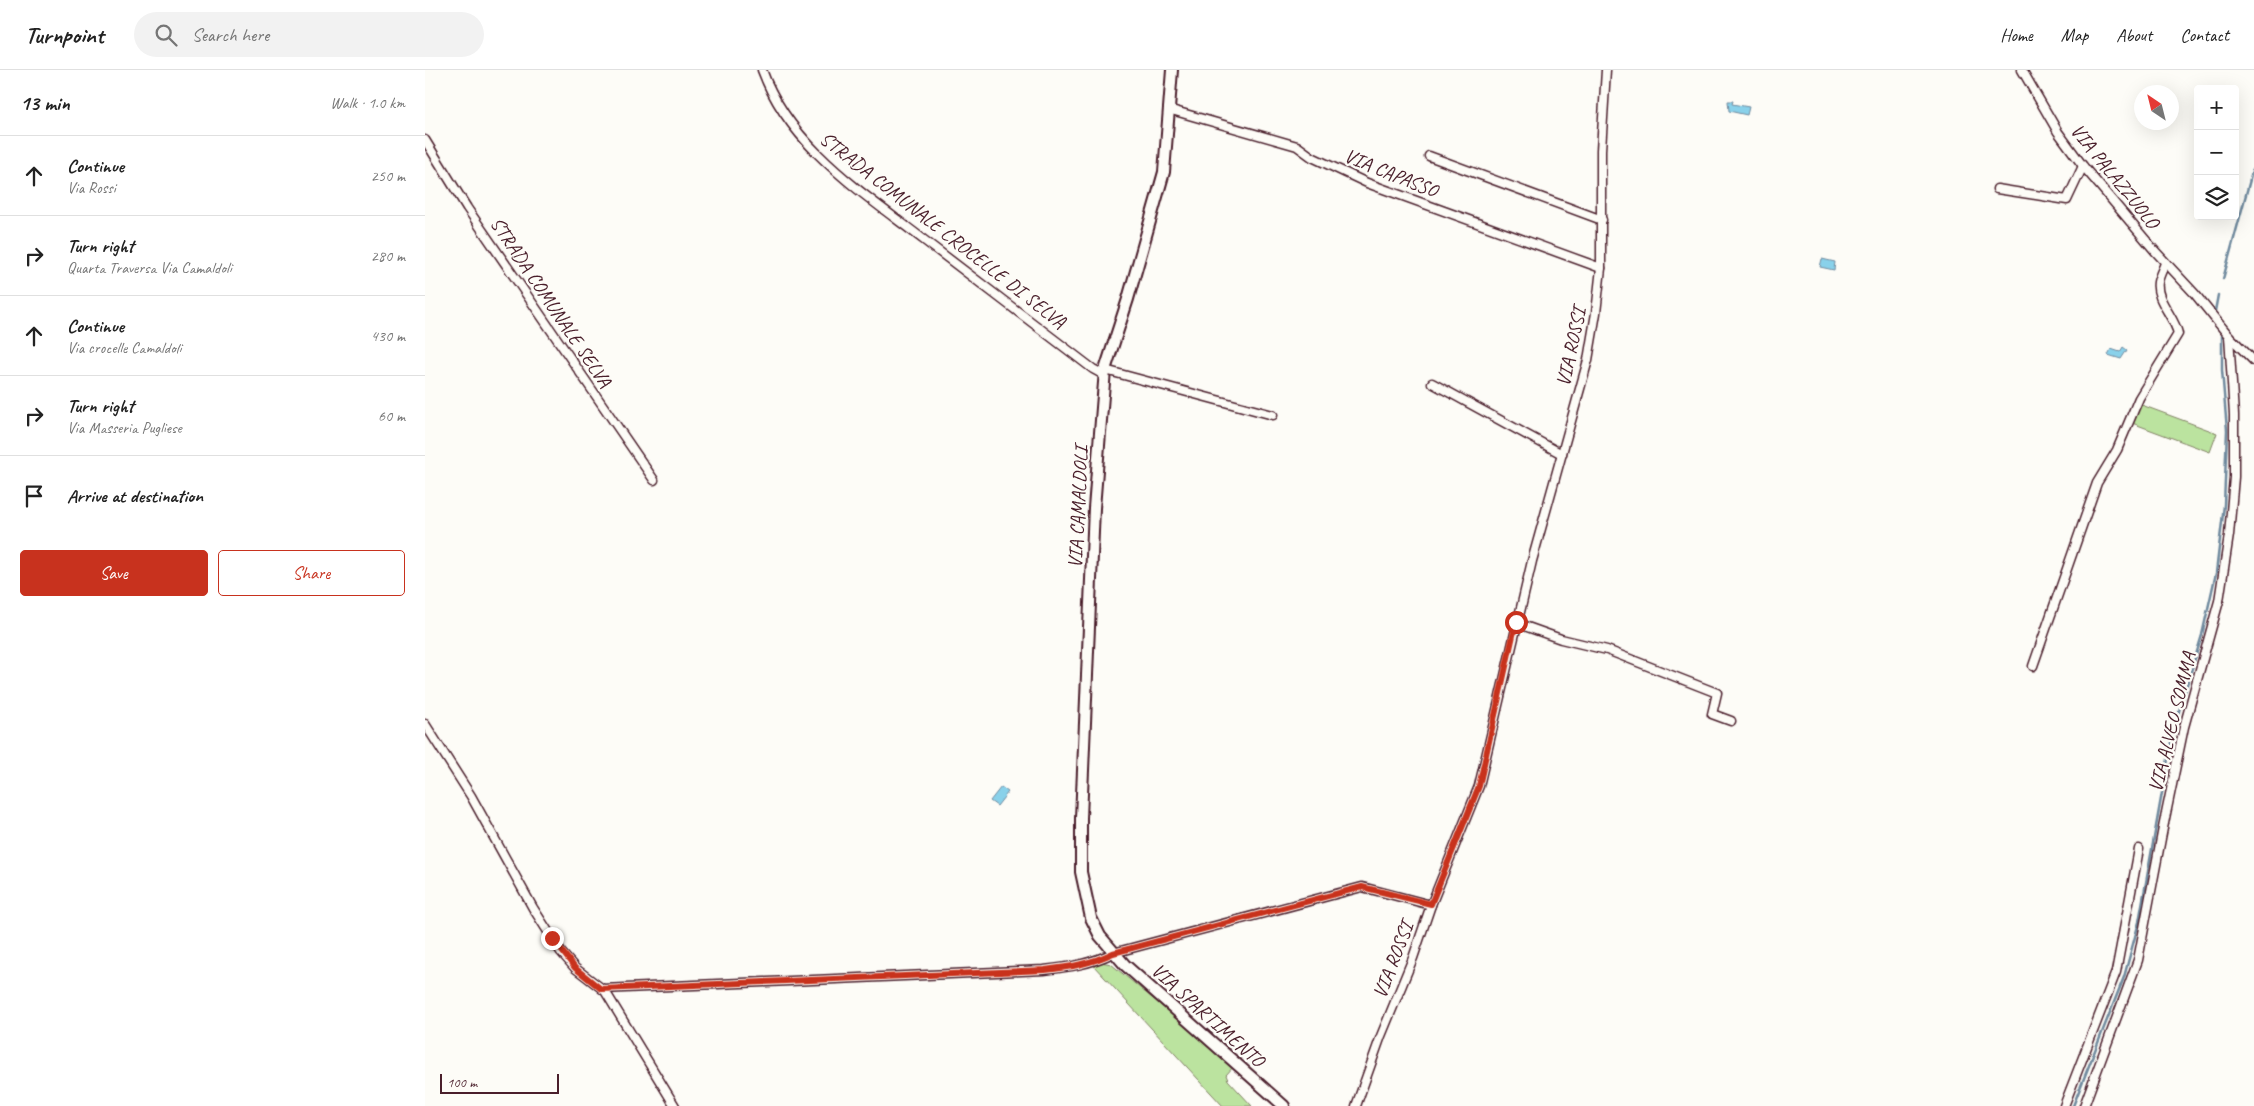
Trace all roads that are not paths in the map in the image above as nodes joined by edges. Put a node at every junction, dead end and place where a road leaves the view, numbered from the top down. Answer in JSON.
{"nodes":[{"id":1,"x":761,"y":70,"type":"edge"},
{"id":2,"x":1172,"y":70,"type":"edge"},
{"id":3,"x":1607,"y":70,"type":"edge"},
{"id":4,"x":2022,"y":70,"type":"edge"},
{"id":5,"x":1168,"y":109,"type":"junction"},
{"id":6,"x":425,"y":140,"type":"edge"},
{"id":7,"x":1429,"y":156,"type":"dead end"},
{"id":8,"x":2083,"y":166,"type":"junction"},
{"id":9,"x":1997,"y":189,"type":"dead end"},
{"id":10,"x":1602,"y":220,"type":"junction"},
{"id":11,"x":2165,"y":263,"type":"junction"},
{"id":12,"x":1601,"y":268,"type":"junction"},
{"id":13,"x":2229,"y":336,"type":"junction"},
{"id":14,"x":2253,"y":359,"type":"edge"},
{"id":15,"x":1105,"y":372,"type":"junction"},
{"id":16,"x":1433,"y":383,"type":"dead end"},
{"id":17,"x":1273,"y":416,"type":"dead end"},
{"id":18,"x":1562,"y":454,"type":"junction"},
{"id":19,"x":654,"y":480,"type":"dead end"},
{"id":20,"x":1516,"y":622,"type":"junction"},
{"id":21,"x":2033,"y":666,"type":"dead end"},
{"id":22,"x":1731,"y":721,"type":"dead end"},
{"id":23,"x":425,"y":724,"type":"edge"},
{"id":24,"x":2139,"y":849,"type":"dead end"},
{"id":25,"x":1431,"y":904,"type":"junction"},
{"id":26,"x":1111,"y":951,"type":"junction"},
{"id":27,"x":603,"y":990,"type":"junction"},
{"id":28,"x":675,"y":1106,"type":"edge"},
{"id":29,"x":1284,"y":1106,"type":"edge"},
{"id":30,"x":1356,"y":1106,"type":"edge"},
{"id":31,"x":2064,"y":1106,"type":"edge"},
{"id":32,"x":2084,"y":1106,"type":"edge"}],
"edges":[{"from":1,"to":15,"type":"street","name":"STRADA COMUNALE CROCELLE DI SELVA"},
{"from":2,"to":5,"type":"street","name":"VIA CAMALDOLI"},
{"from":3,"to":10,"type":"street","name":"VIA ROSSI"},
{"from":4,"to":8,"type":"street","name":"VIA PALAZZUOLO"},
{"from":5,"to":12,"type":"street","name":"VIA CAPASSO"},
{"from":5,"to":15,"type":"street","name":"VIA CAMALDOLI"},
{"from":6,"to":19,"type":"street","name":"STRADA COMUNALE SELVA"},
{"from":7,"to":10,"type":"street"},
{"from":8,"to":9,"type":"street"},
{"from":8,"to":11,"type":"street","name":"VIA PALAZZUOLO"},
{"from":10,"to":12,"type":"street","name":"VIA ROSSI"},
{"from":11,"to":13,"type":"street","name":"VIA PALAZZUOLO"},
{"from":11,"to":21,"type":"street"},
{"from":12,"to":18,"type":"street","name":"VIA ROSSI"},
{"from":13,"to":14,"type":"street","name":"VIA PALAZZUOLO"},
{"from":13,"to":32,"type":"street","name":"VIA ALVEO SOMMA"},
{"from":15,"to":17,"type":"street","name":"STRADA COMUNALE CROCELLE DI SELVA"},
{"from":15,"to":26,"type":"street","name":"VIA CAMALDOLI"},
{"from":16,"to":18,"type":"street"},
{"from":18,"to":20,"type":"street","name":"VIA ROSSI"},
{"from":20,"to":22,"type":"street"},
{"from":20,"to":25,"type":"street","name":"VIA ROSSI"},
{"from":23,"to":27,"type":"street"},
{"from":24,"to":31,"type":"street"},
{"from":25,"to":26,"type":"street"},
{"from":25,"to":30,"type":"street","name":"VIA ROSSI"},
{"from":26,"to":27,"type":"street"},
{"from":26,"to":29,"type":"street","name":"VIA SPARTIMENTO"},
{"from":27,"to":28,"type":"street"}]}
